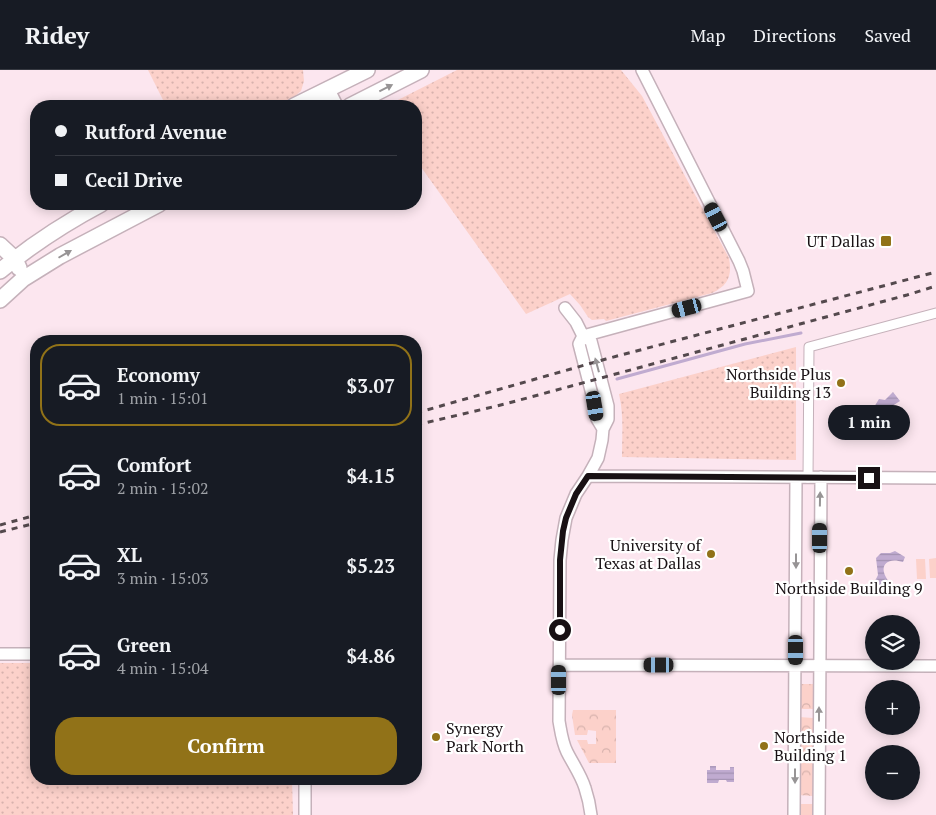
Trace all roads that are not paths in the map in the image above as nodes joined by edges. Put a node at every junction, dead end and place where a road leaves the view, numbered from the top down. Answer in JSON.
{"nodes":[{"id":1,"x":367,"y":70,"type":"edge"},
{"id":2,"x":421,"y":70,"type":"edge"},
{"id":3,"x":634,"y":70,"type":"edge"},
{"id":4,"x":642,"y":70,"type":"edge"},
{"id":5,"x":648,"y":82,"type":"junction"},
{"id":6,"x":327,"y":90,"type":"junction"},
{"id":7,"x":306,"y":100,"type":"edge"},
{"id":8,"x":332,"y":100,"type":"edge"},
{"id":9,"x":362,"y":100,"type":"edge"},
{"id":10,"x":91,"y":210,"type":"edge"},
{"id":11,"x":148,"y":210,"type":"edge"},
{"id":12,"x":0,"y":244,"type":"edge"},
{"id":13,"x":15,"y":259,"type":"junction"},
{"id":14,"x":1,"y":270,"type":"edge"},
{"id":15,"x":23,"y":279,"type":"junction"},
{"id":16,"x":0,"y":300,"type":"edge"},
{"id":17,"x":565,"y":308,"type":"dead end"},
{"id":18,"x":936,"y":313,"type":"edge"},
{"id":19,"x":582,"y":336,"type":"junction"},
{"id":20,"x":588,"y":476,"type":"junction"},
{"id":21,"x":821,"y":477,"type":"junction"},
{"id":22,"x":796,"y":478,"type":"junction"},
{"id":23,"x":808,"y":478,"type":"junction"},
{"id":24,"x":936,"y":478,"type":"edge"},
{"id":25,"x":0,"y":654,"type":"edge"},
{"id":26,"x":30,"y":654,"type":"edge"},
{"id":27,"x":560,"y":665,"type":"junction"},
{"id":28,"x":796,"y":665,"type":"junction"},
{"id":29,"x":820,"y":666,"type":"junction"},
{"id":30,"x":936,"y":666,"type":"edge"},
{"id":31,"x":305,"y":785,"type":"edge"},
{"id":32,"x":305,"y":815,"type":"edge"},
{"id":33,"x":591,"y":815,"type":"edge"},
{"id":34,"x":794,"y":815,"type":"edge"},
{"id":35,"x":819,"y":815,"type":"edge"}],
"edges":[{"from":1,"to":6,"type":"main road"},
{"from":9,"to":2,"type":"main road","one_way":true},
{"from":3,"to":5,"type":"street"},
{"from":4,"to":5,"type":"street"},
{"from":5,"to":19,"type":"street"},
{"from":6,"to":7,"type":"main road"},
{"from":6,"to":8,"type":"main road"},
{"from":10,"to":13,"type":"main road"},
{"from":15,"to":11,"type":"main road","one_way":true},
{"from":12,"to":13,"type":"main road"},
{"from":13,"to":14,"type":"main road"},
{"from":13,"to":15,"type":"main road"},
{"from":14,"to":15,"type":"main road"},
{"from":15,"to":16,"type":"main road"},
{"from":17,"to":19,"type":"street"},
{"from":18,"to":23,"type":"street"},
{"from":19,"to":20,"type":"street"},
{"from":20,"to":22,"type":"street"},
{"from":20,"to":27,"type":"street"},
{"from":21,"to":23,"type":"street"},
{"from":21,"to":24,"type":"street"},
{"from":29,"to":21,"type":"street","one_way":true},
{"from":22,"to":23,"type":"street"},
{"from":22,"to":28,"type":"street","one_way":true},
{"from":25,"to":26,"type":"street"},
{"from":27,"to":28,"type":"street"},
{"from":27,"to":33,"type":"street"},
{"from":28,"to":29,"type":"street"},
{"from":28,"to":34,"type":"street","one_way":true},
{"from":29,"to":30,"type":"street"},
{"from":35,"to":29,"type":"street","one_way":true},
{"from":31,"to":32,"type":"street"}]}
